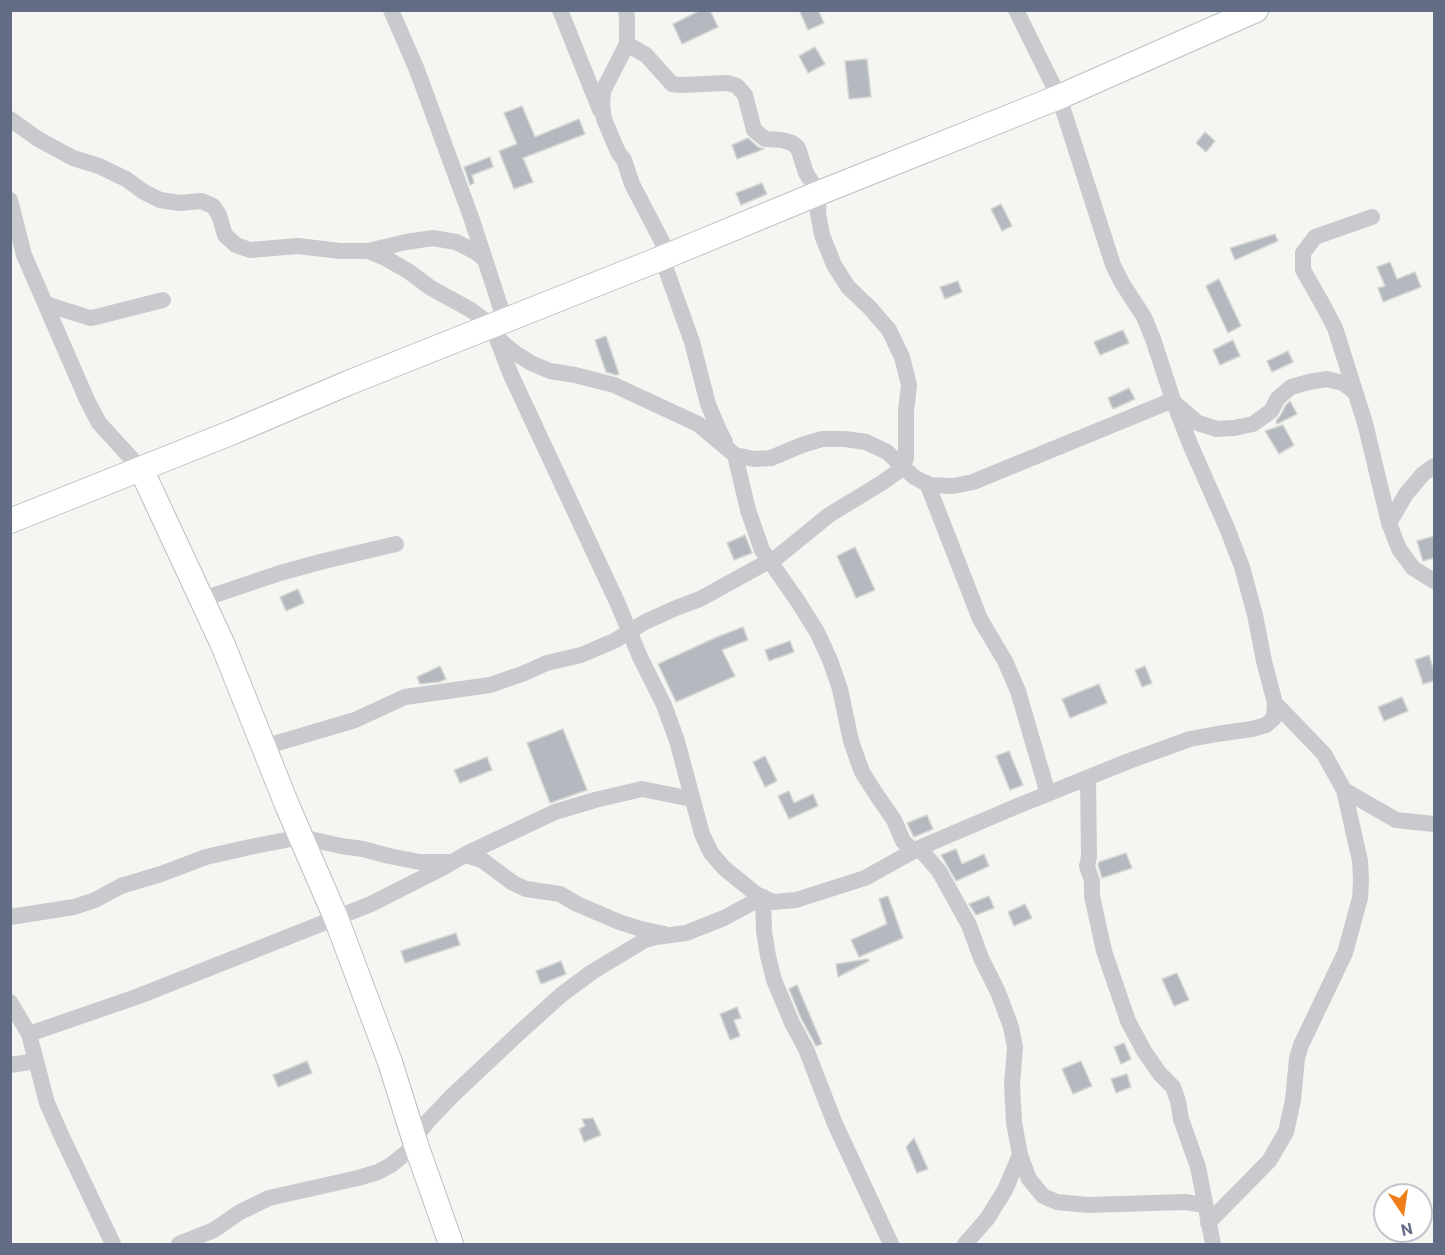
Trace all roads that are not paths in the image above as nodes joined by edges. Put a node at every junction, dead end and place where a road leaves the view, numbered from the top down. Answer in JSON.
{"nodes":[{"id":1,"x":392,"y":10,"type":"edge"},
{"id":2,"x":560,"y":10,"type":"edge"},
{"id":3,"x":626,"y":10,"type":"edge"},
{"id":4,"x":1016,"y":10,"type":"edge"},
{"id":5,"x":1256,"y":10,"type":"edge"},
{"id":6,"x":627,"y":44,"type":"junction"},
{"id":7,"x":1059,"y":97,"type":"junction"},
{"id":8,"x":10,"y":119,"type":"edge"},
{"id":9,"x":604,"y":119,"type":"junction"},
{"id":10,"x":819,"y":193,"type":"junction"},
{"id":11,"x":10,"y":200,"type":"edge"},
{"id":12,"x":1372,"y":217,"type":"dead end"},
{"id":13,"x":368,"y":251,"type":"junction"},
{"id":14,"x":666,"y":257,"type":"junction"},
{"id":15,"x":485,"y":260,"type":"junction"},
{"id":16,"x":163,"y":300,"type":"dead end"},
{"id":17,"x":46,"y":304,"type":"junction"},
{"id":18,"x":498,"y":328,"type":"junction"},
{"id":19,"x":1355,"y":392,"type":"junction"},
{"id":20,"x":1173,"y":400,"type":"junction"},
{"id":21,"x":732,"y":453,"type":"junction"},
{"id":22,"x":1434,"y":466,"type":"edge"},
{"id":23,"x":903,"y":468,"type":"junction"},
{"id":24,"x":141,"y":469,"type":"junction"},
{"id":25,"x":927,"y":483,"type":"junction"},
{"id":26,"x":10,"y":521,"type":"edge"},
{"id":27,"x":1389,"y":523,"type":"junction"},
{"id":28,"x":396,"y":544,"type":"dead end"},
{"id":29,"x":769,"y":562,"type":"junction"},
{"id":30,"x":1434,"y":581,"type":"edge"},
{"id":31,"x":203,"y":599,"type":"junction"},
{"id":32,"x":630,"y":633,"type":"junction"},
{"id":33,"x":1275,"y":703,"type":"junction"},
{"id":34,"x":264,"y":747,"type":"junction"},
{"id":35,"x":1088,"y":778,"type":"junction"},
{"id":36,"x":1344,"y":790,"type":"junction"},
{"id":37,"x":1048,"y":794,"type":"junction"},
{"id":38,"x":692,"y":799,"type":"junction"},
{"id":39,"x":1434,"y":824,"type":"edge"},
{"id":40,"x":301,"y":837,"type":"junction"},
{"id":41,"x":916,"y":850,"type":"junction"},
{"id":42,"x":459,"y":858,"type":"junction"},
{"id":43,"x":763,"y":897,"type":"junction"},
{"id":44,"x":10,"y":917,"type":"edge"},
{"id":45,"x":336,"y":918,"type":"junction"},
{"id":46,"x":673,"y":935,"type":"junction"},
{"id":47,"x":10,"y":1002,"type":"edge"},
{"id":48,"x":28,"y":1034,"type":"junction"},
{"id":49,"x":36,"y":1061,"type":"junction"},
{"id":50,"x":10,"y":1065,"type":"edge"},
{"id":51,"x":415,"y":1142,"type":"junction"},
{"id":52,"x":1020,"y":1155,"type":"junction"},
{"id":53,"x":1205,"y":1205,"type":"junction"},
{"id":54,"x":1208,"y":1223,"type":"junction"},
{"id":55,"x":113,"y":1245,"type":"edge"},
{"id":56,"x":179,"y":1245,"type":"edge"},
{"id":57,"x":451,"y":1245,"type":"edge"},
{"id":58,"x":891,"y":1245,"type":"edge"},
{"id":59,"x":965,"y":1245,"type":"edge"},
{"id":60,"x":1213,"y":1245,"type":"edge"}],
"edges":[{"from":1,"to":15,"type":"street"},
{"from":2,"to":9,"type":"street"},
{"from":3,"to":6,"type":"street"},
{"from":4,"to":7,"type":"street"},
{"from":5,"to":7,"type":"street"},
{"from":6,"to":9,"type":"street"},
{"from":6,"to":10,"type":"street"},
{"from":7,"to":10,"type":"street"},
{"from":7,"to":20,"type":"street"},
{"from":8,"to":13,"type":"street"},
{"from":9,"to":14,"type":"street"},
{"from":10,"to":14,"type":"street"},
{"from":10,"to":23,"type":"street"},
{"from":11,"to":17,"type":"street"},
{"from":12,"to":19,"type":"street"},
{"from":13,"to":15,"type":"street"},
{"from":13,"to":18,"type":"street"},
{"from":14,"to":18,"type":"street"},
{"from":14,"to":21,"type":"street"},
{"from":15,"to":18,"type":"street"},
{"from":16,"to":17,"type":"street"},
{"from":17,"to":24,"type":"street"},
{"from":18,"to":21,"type":"street"},
{"from":18,"to":24,"type":"street"},
{"from":18,"to":32,"type":"street"},
{"from":19,"to":20,"type":"street"},
{"from":19,"to":27,"type":"street"},
{"from":20,"to":25,"type":"street"},
{"from":20,"to":33,"type":"street"},
{"from":21,"to":23,"type":"street"},
{"from":21,"to":29,"type":"street"},
{"from":22,"to":27,"type":"street"},
{"from":23,"to":25,"type":"street"},
{"from":23,"to":29,"type":"street"},
{"from":24,"to":26,"type":"street"},
{"from":24,"to":31,"type":"street"},
{"from":25,"to":37,"type":"street"},
{"from":27,"to":30,"type":"street"},
{"from":28,"to":31,"type":"street"},
{"from":29,"to":32,"type":"street"},
{"from":29,"to":41,"type":"street"},
{"from":31,"to":34,"type":"street"},
{"from":32,"to":34,"type":"street"},
{"from":32,"to":38,"type":"street"},
{"from":33,"to":35,"type":"street"},
{"from":33,"to":36,"type":"street"},
{"from":34,"to":40,"type":"street"},
{"from":35,"to":37,"type":"street"},
{"from":35,"to":53,"type":"street"},
{"from":36,"to":39,"type":"street"},
{"from":36,"to":54,"type":"street"},
{"from":37,"to":41,"type":"street"},
{"from":38,"to":42,"type":"street"},
{"from":38,"to":43,"type":"street"},
{"from":40,"to":42,"type":"street"},
{"from":40,"to":44,"type":"street"},
{"from":40,"to":45,"type":"street"},
{"from":41,"to":43,"type":"street"},
{"from":41,"to":52,"type":"street"},
{"from":42,"to":45,"type":"street"},
{"from":42,"to":46,"type":"street"},
{"from":43,"to":46,"type":"street"},
{"from":43,"to":58,"type":"street"},
{"from":45,"to":48,"type":"street"},
{"from":45,"to":51,"type":"street"},
{"from":46,"to":51,"type":"street"},
{"from":47,"to":48,"type":"street"},
{"from":48,"to":49,"type":"street"},
{"from":49,"to":50,"type":"street"},
{"from":49,"to":55,"type":"street"},
{"from":51,"to":56,"type":"street"},
{"from":51,"to":57,"type":"street"},
{"from":52,"to":53,"type":"street"},
{"from":52,"to":59,"type":"street"},
{"from":53,"to":54,"type":"street"},
{"from":54,"to":60,"type":"street"}]}
